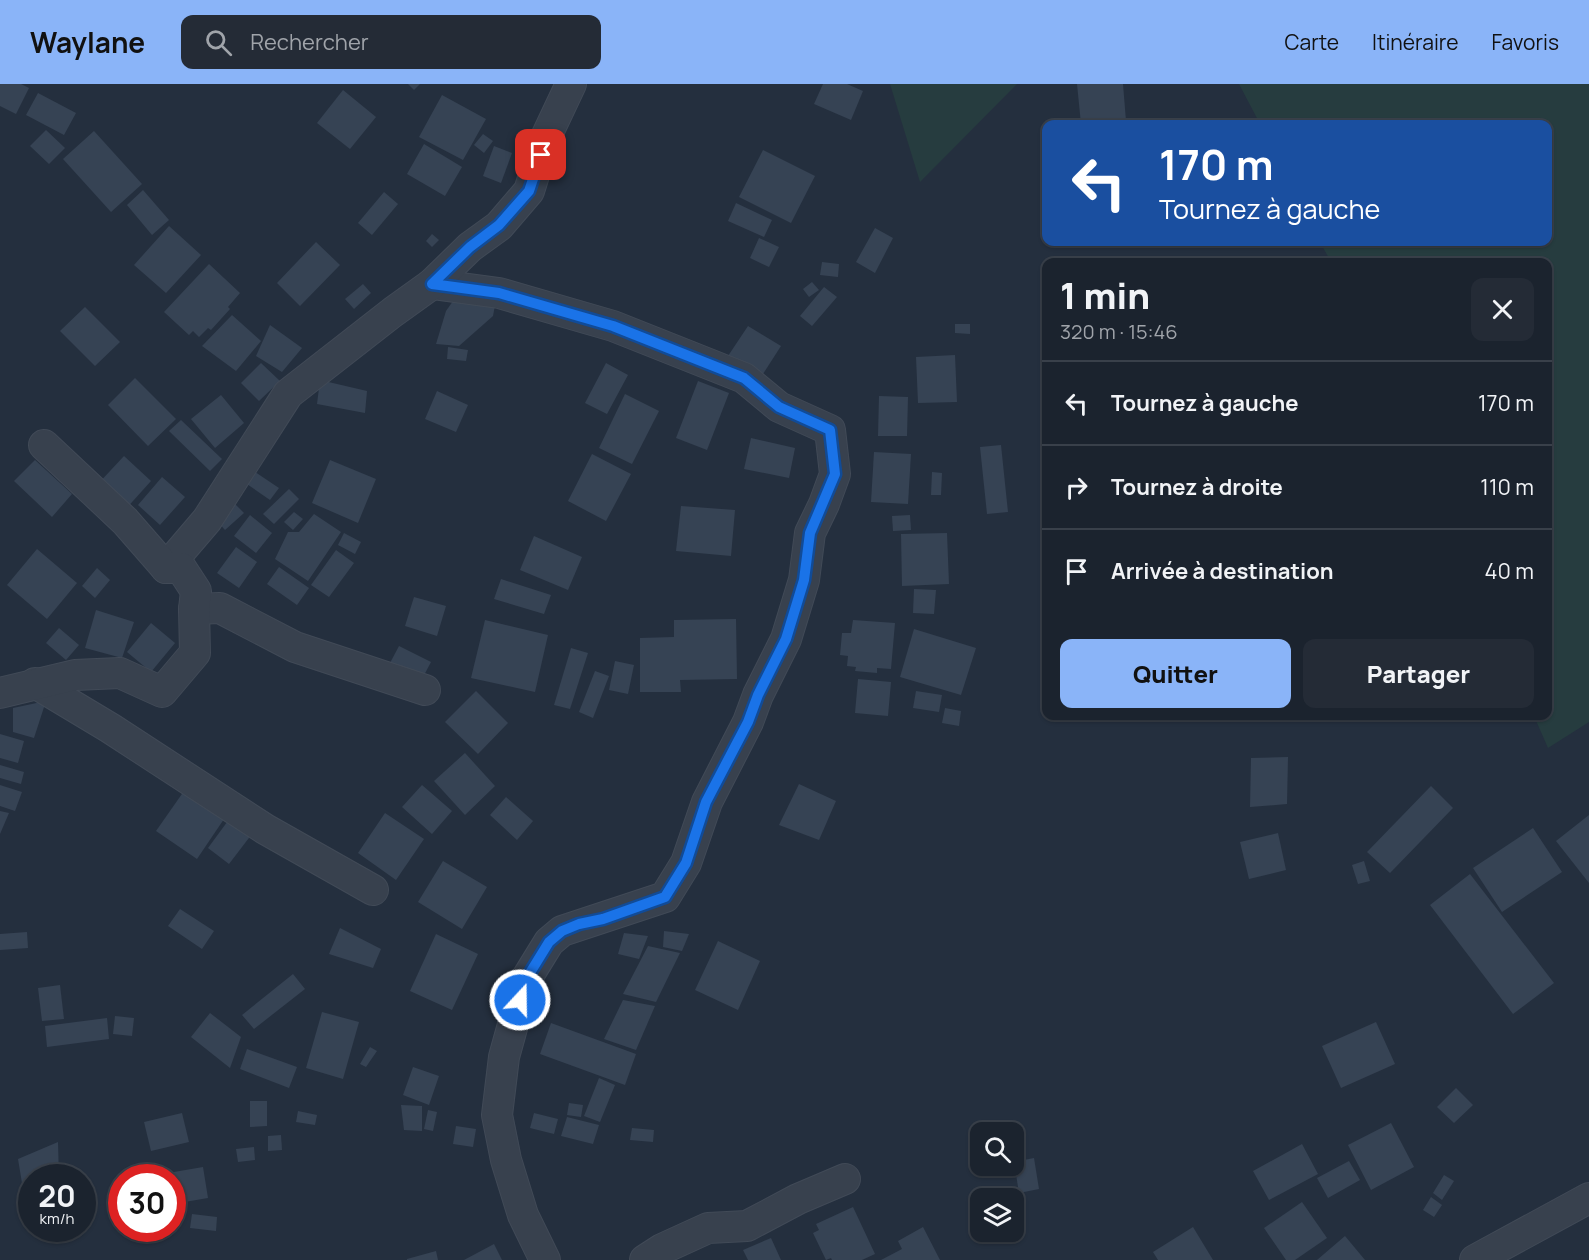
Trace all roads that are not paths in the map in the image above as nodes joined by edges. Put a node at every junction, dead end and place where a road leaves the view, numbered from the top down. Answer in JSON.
{"nodes":[{"id":1,"x":571,"y":84,"type":"edge"},
{"id":2,"x":432,"y":284,"type":"junction"},
{"id":3,"x":44,"y":445,"type":"dead end"},
{"id":4,"x":166,"y":568,"type":"junction"},
{"id":5,"x":194,"y":609,"type":"junction"},
{"id":6,"x":35,"y":683,"type":"junction"},
{"id":7,"x":425,"y":690,"type":"dead end"},
{"id":8,"x":0,"y":693,"type":"edge"},
{"id":9,"x":373,"y":890,"type":"dead end"},
{"id":10,"x":845,"y":1179,"type":"dead end"},
{"id":11,"x":1589,"y":1198,"type":"edge"},
{"id":12,"x":545,"y":1260,"type":"edge"},
{"id":13,"x":645,"y":1260,"type":"edge"},
{"id":14,"x":1475,"y":1260,"type":"edge"}],
"edges":[{"from":1,"to":2,"type":"street"},
{"from":2,"to":4,"type":"street"},
{"from":2,"to":12,"type":"street"},
{"from":3,"to":4,"type":"street"},
{"from":4,"to":5,"type":"street"},
{"from":5,"to":6,"type":"street"},
{"from":5,"to":7,"type":"street"},
{"from":6,"to":8,"type":"street"},
{"from":6,"to":9,"type":"street"},
{"from":10,"to":13,"type":"street"},
{"from":11,"to":14,"type":"street"}]}
